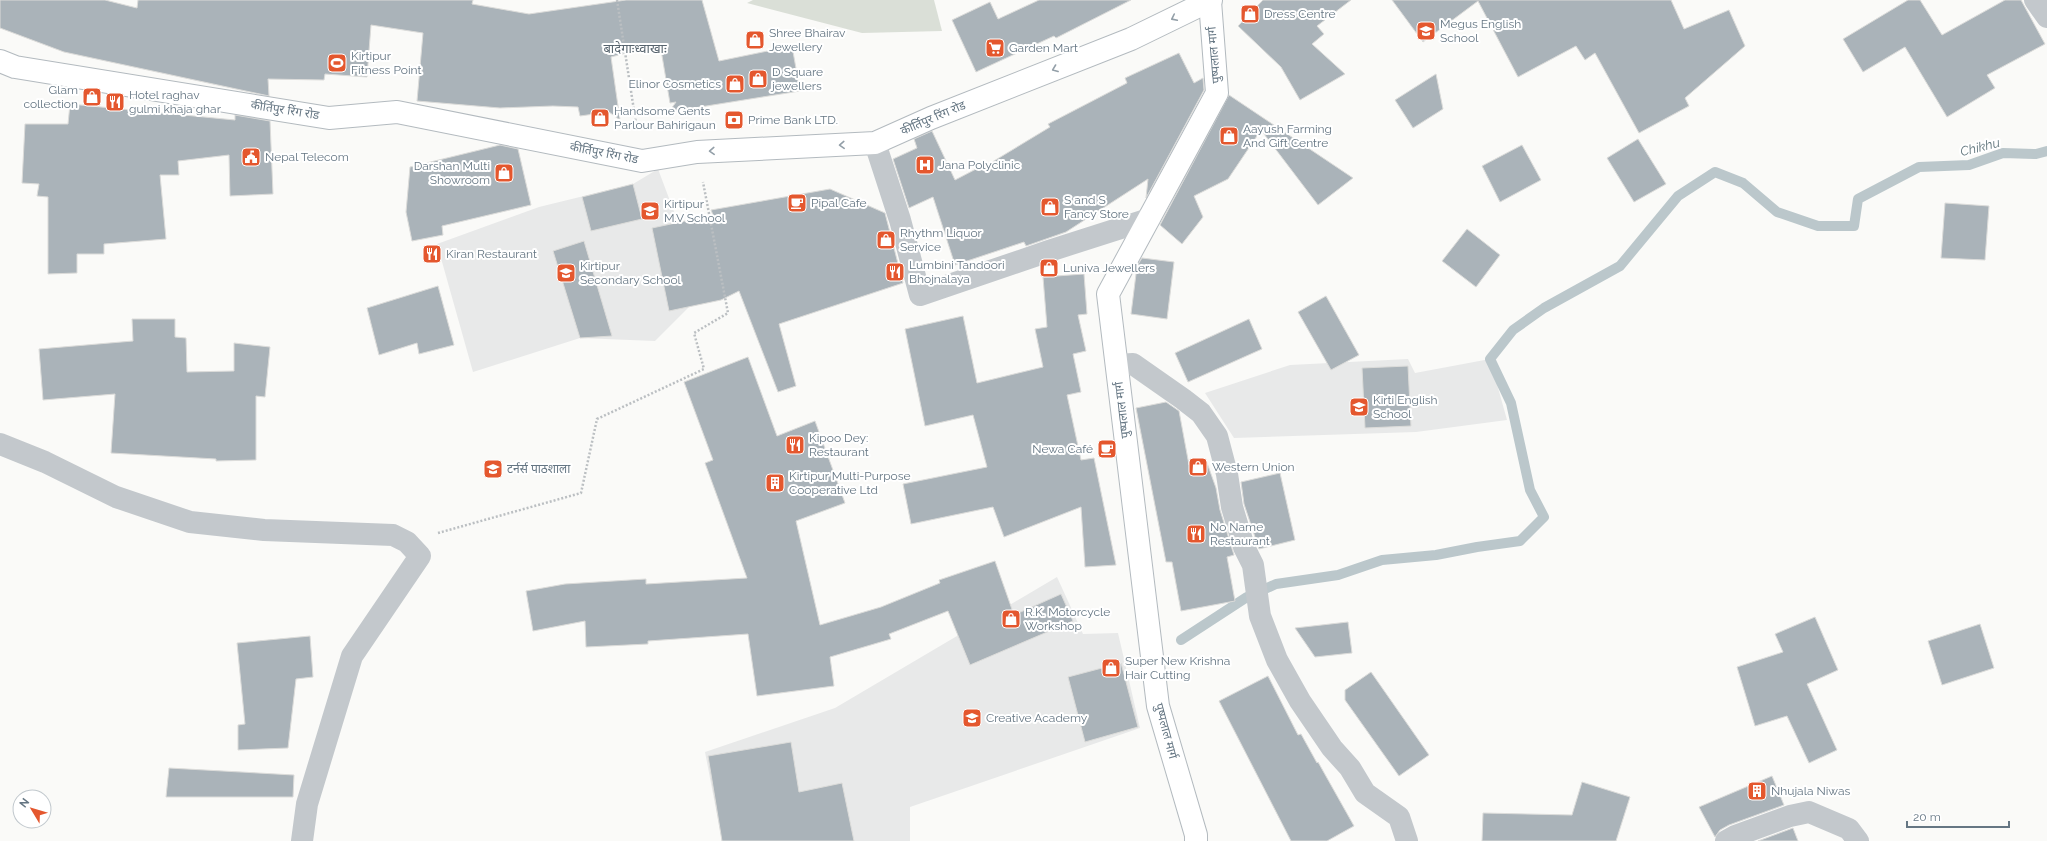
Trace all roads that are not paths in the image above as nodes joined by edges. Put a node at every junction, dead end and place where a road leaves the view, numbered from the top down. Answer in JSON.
{"nodes":[{"id":1,"x":2035,"y":0,"type":"edge"},
{"id":2,"x":1210,"y":1,"type":"edge"},
{"id":3,"x":2047,"y":17,"type":"edge"},
{"id":4,"x":0,"y":61,"type":"edge"},
{"id":5,"x":874,"y":143,"type":"junction"},
{"id":6,"x":1149,"y":219,"type":"junction"},
{"id":7,"x":1117,"y":365,"type":"junction"},
{"id":8,"x":0,"y":444,"type":"edge"},
{"id":9,"x":302,"y":841,"type":"edge"},
{"id":10,"x":1196,"y":841,"type":"edge"},
{"id":11,"x":1407,"y":841,"type":"edge"},
{"id":12,"x":1726,"y":841,"type":"edge"},
{"id":13,"x":1858,"y":841,"type":"edge"}],
"edges":[{"from":1,"to":3,"type":"street"},
{"from":2,"to":5,"type":"street","name":"कीर्तिपुर रिंग रोड","one_way":true},
{"from":2,"to":6,"type":"street","name":"पुष्पलाल मार्ग"},
{"from":5,"to":4,"type":"street","name":"कीर्तिपुर रिंग रोड","one_way":true},
{"from":5,"to":6,"type":"street"},
{"from":6,"to":7,"type":"street","name":"पुष्पलाल मार्ग"},
{"from":7,"to":10,"type":"street","name":"पुष्पलाल मार्ग"},
{"from":7,"to":11,"type":"street"},
{"from":8,"to":9,"type":"street"},
{"from":12,"to":13,"type":"street"}]}
